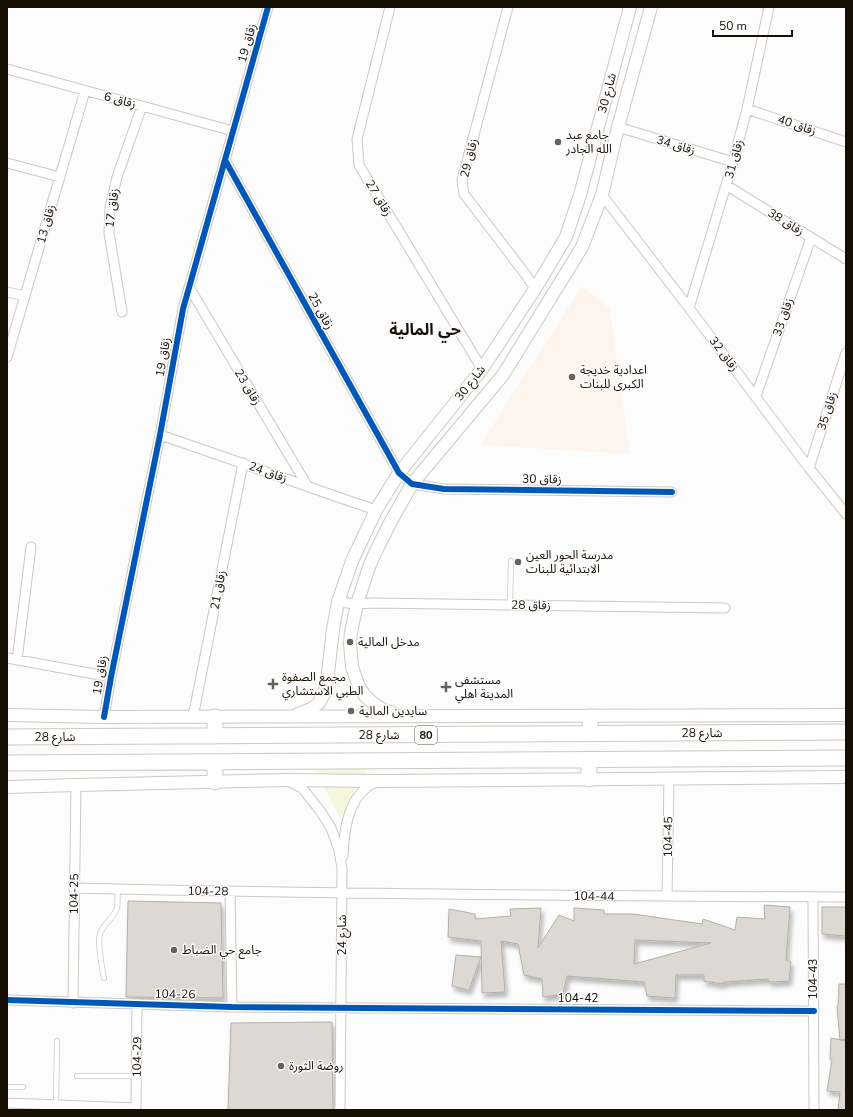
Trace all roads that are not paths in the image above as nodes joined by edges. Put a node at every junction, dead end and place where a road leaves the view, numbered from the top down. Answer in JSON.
{"nodes":[{"id":1,"x":268,"y":7,"type":"edge"},
{"id":2,"x":390,"y":7,"type":"edge"},
{"id":3,"x":508,"y":7,"type":"edge"},
{"id":4,"x":630,"y":7,"type":"edge"},
{"id":5,"x":651,"y":7,"type":"edge"},
{"id":6,"x":769,"y":7,"type":"edge"},
{"id":7,"x":7,"y":69,"type":"edge"},
{"id":8,"x":85,"y":91,"type":"junction"},
{"id":9,"x":142,"y":106,"type":"junction"},
{"id":10,"x":747,"y":109,"type":"junction"},
{"id":11,"x":618,"y":127,"type":"junction"},
{"id":12,"x":233,"y":131,"type":"junction"},
{"id":13,"x":846,"y":142,"type":"edge"},
{"id":14,"x":225,"y":160,"type":"junction"},
{"id":15,"x":733,"y":162,"type":"junction"},
{"id":16,"x":7,"y":163,"type":"edge"},
{"id":17,"x":60,"y":177,"type":"junction"},
{"id":18,"x":726,"y":185,"type":"junction"},
{"id":19,"x":602,"y":195,"type":"junction"},
{"id":20,"x":811,"y":238,"type":"junction"},
{"id":21,"x":846,"y":259,"type":"edge"},
{"id":22,"x":189,"y":287,"type":"junction"},
{"id":23,"x":535,"y":289,"type":"junction"},
{"id":24,"x":7,"y":292,"type":"edge"},
{"id":25,"x":26,"y":296,"type":"junction"},
{"id":26,"x":689,"y":308,"type":"junction"},
{"id":27,"x":122,"y":312,"type":"dead end"},
{"id":28,"x":846,"y":353,"type":"edge"},
{"id":29,"x":7,"y":357,"type":"edge"},
{"id":30,"x":482,"y":369,"type":"junction"},
{"id":31,"x":756,"y":396,"type":"junction"},
{"id":32,"x":160,"y":435,"type":"junction"},
{"id":33,"x":243,"y":463,"type":"junction"},
{"id":34,"x":809,"y":468,"type":"junction"},
{"id":35,"x":398,"y":473,"type":"junction"},
{"id":36,"x":412,"y":484,"type":"junction"},
{"id":37,"x":308,"y":487,"type":"junction"},
{"id":38,"x":672,"y":492,"type":"dead end"},
{"id":39,"x":376,"y":510,"type":"junction"},
{"id":40,"x":846,"y":514,"type":"edge"},
{"id":41,"x":31,"y":547,"type":"dead end"},
{"id":42,"x":511,"y":560,"type":"dead end"},
{"id":43,"x":338,"y":602,"type":"junction"},
{"id":44,"x":357,"y":604,"type":"junction"},
{"id":45,"x":510,"y":605,"type":"junction"},
{"id":46,"x":725,"y":608,"type":"dead end"},
{"id":47,"x":7,"y":658,"type":"edge"},
{"id":48,"x":17,"y":660,"type":"junction"},
{"id":49,"x":111,"y":677,"type":"junction"},
{"id":50,"x":7,"y":715,"type":"edge"},
{"id":51,"x":846,"y":715,"type":"edge"},
{"id":52,"x":402,"y":716,"type":"junction"},
{"id":53,"x":104,"y":717,"type":"junction"},
{"id":54,"x":193,"y":717,"type":"junction"},
{"id":55,"x":215,"y":717,"type":"junction"},
{"id":56,"x":271,"y":717,"type":"junction"},
{"id":57,"x":591,"y":717,"type":"junction"},
{"id":58,"x":846,"y":732,"type":"edge"},
{"id":59,"x":589,"y":734,"type":"junction"},
{"id":60,"x":7,"y":736,"type":"edge"},
{"id":61,"x":215,"y":736,"type":"junction"},
{"id":62,"x":46,"y":737,"type":"junction"},
{"id":63,"x":846,"y":758,"type":"edge"},
{"id":64,"x":589,"y":760,"type":"junction"},
{"id":65,"x":215,"y":762,"type":"junction"},
{"id":66,"x":7,"y":763,"type":"edge"},
{"id":67,"x":48,"y":763,"type":"junction"},
{"id":68,"x":846,"y":777,"type":"edge"},
{"id":69,"x":669,"y":778,"type":"junction"},
{"id":70,"x":589,"y":779,"type":"junction"},
{"id":71,"x":287,"y":780,"type":"junction"},
{"id":72,"x":380,"y":781,"type":"junction"},
{"id":73,"x":215,"y":782,"type":"junction"},
{"id":74,"x":76,"y":785,"type":"junction"},
{"id":75,"x":7,"y":787,"type":"edge"},
{"id":76,"x":342,"y":869,"type":"junction"},
{"id":77,"x":74,"y":888,"type":"junction"},
{"id":78,"x":118,"y":889,"type":"junction"},
{"id":79,"x":230,"y":891,"type":"junction"},
{"id":80,"x":342,"y":892,"type":"junction"},
{"id":81,"x":667,"y":896,"type":"junction"},
{"id":82,"x":813,"y":897,"type":"junction"},
{"id":83,"x":846,"y":897,"type":"edge"},
{"id":84,"x":104,"y":978,"type":"dead end"},
{"id":85,"x":7,"y":1000,"type":"edge"},
{"id":86,"x":73,"y":1002,"type":"junction"},
{"id":87,"x":137,"y":1004,"type":"junction"},
{"id":88,"x":232,"y":1007,"type":"junction"},
{"id":89,"x":342,"y":1008,"type":"junction"},
{"id":90,"x":814,"y":1011,"type":"junction"},
{"id":91,"x":57,"y":1041,"type":"dead end"},
{"id":92,"x":77,"y":1076,"type":"dead end"},
{"id":93,"x":136,"y":1076,"type":"junction"},
{"id":94,"x":7,"y":1087,"type":"edge"},
{"id":95,"x":23,"y":1087,"type":"dead end"},
{"id":96,"x":7,"y":1103,"type":"edge"},
{"id":97,"x":56,"y":1105,"type":"junction"},
{"id":98,"x":136,"y":1109,"type":"edge"},
{"id":99,"x":340,"y":1110,"type":"edge"},
{"id":100,"x":814,"y":1110,"type":"edge"}],
"edges":[{"from":1,"to":12,"type":"street","name":"زقاق 19"},
{"from":2,"to":30,"type":"street","name":"زقاق 27"},
{"from":3,"to":23,"type":"street","name":"زقاق 29"},
{"from":4,"to":23,"type":"main road","name":"شارع 30"},
{"from":5,"to":11,"type":"main road","name":"شارع 30"},
{"from":6,"to":10,"type":"street","name":"زقاق 31"},
{"from":7,"to":8,"type":"street","name":"زقاق 6"},
{"from":8,"to":9,"type":"street","name":"زقاق 6"},
{"from":8,"to":17,"type":"street","name":"زقاق 13"},
{"from":9,"to":12,"type":"street","name":"زقاق 6"},
{"from":9,"to":27,"type":"street","name":"زقاق 17"},
{"from":10,"to":13,"type":"street","name":"زقاق 40"},
{"from":10,"to":15,"type":"street","name":"زقاق 31"},
{"from":11,"to":15,"type":"street","name":"زقاق 34"},
{"from":11,"to":19,"type":"main road","name":"شارع 30"},
{"from":12,"to":14,"type":"street","name":"زقاق 19"},
{"from":14,"to":22,"type":"street","name":"زقاق 19"},
{"from":14,"to":35,"type":"street","name":"زقاق 25"},
{"from":15,"to":18,"type":"street","name":"زقاق 31"},
{"from":16,"to":17,"type":"street"},
{"from":17,"to":25,"type":"street","name":"زقاق 13"},
{"from":18,"to":20,"type":"street","name":"زقاق 38"},
{"from":18,"to":26,"type":"street","name":"زقاق 31"},
{"from":19,"to":26,"type":"street","name":"زقاق 32"},
{"from":19,"to":36,"type":"main road","name":"شارع 30"},
{"from":20,"to":21,"type":"street","name":"زقاق 38"},
{"from":20,"to":31,"type":"street","name":"زقاق 33"},
{"from":22,"to":32,"type":"street","name":"زقاق 19"},
{"from":22,"to":37,"type":"street","name":"زقاق 23"},
{"from":23,"to":30,"type":"main road","name":"شارع 30"},
{"from":24,"to":25,"type":"street"},
{"from":25,"to":29,"type":"street","name":"زقاق 13"},
{"from":26,"to":31,"type":"street","name":"زقاق 32"},
{"from":28,"to":34,"type":"street","name":"زقاق 35"},
{"from":30,"to":35,"type":"main road","name":"شارع 30"},
{"from":31,"to":34,"type":"street","name":"زقاق 32"},
{"from":32,"to":33,"type":"street","name":"زقاق 24"},
{"from":32,"to":49,"type":"street","name":"زقاق 19"},
{"from":33,"to":37,"type":"street","name":"زقاق 24"},
{"from":33,"to":54,"type":"street","name":"زقاق 21"},
{"from":34,"to":40,"type":"street","name":"زقاق 32"},
{"from":35,"to":36,"type":"street"},
{"from":35,"to":39,"type":"main road","name":"شارع 30"},
{"from":36,"to":38,"type":"street","name":"زقاق 30"},
{"from":36,"to":44,"type":"main road","name":"شارع 30"},
{"from":37,"to":39,"type":"street","name":"زقاق 24"},
{"from":39,"to":43,"type":"main road","name":"شارع 30"},
{"from":41,"to":48,"type":"street"},
{"from":42,"to":45,"type":"lane"},
{"from":43,"to":44,"type":"street","name":"زقاق 28"},
{"from":43,"to":56,"type":"main road","name":"شارع 30"},
{"from":44,"to":45,"type":"street","name":"زقاق 28"},
{"from":44,"to":52,"type":"main road","name":"شارع 30"},
{"from":45,"to":46,"type":"street","name":"زقاق 28"},
{"from":47,"to":48,"type":"street"},
{"from":48,"to":49,"type":"street"},
{"from":49,"to":53,"type":"street","name":"زقاق 19"},
{"from":50,"to":53,"type":"main road"},
{"from":51,"to":57,"type":"main road"},
{"from":52,"to":56,"type":"main road"},
{"from":52,"to":57,"type":"main road"},
{"from":53,"to":54,"type":"main road"},
{"from":54,"to":55,"type":"main road"},
{"from":55,"to":56,"type":"main road"},
{"from":55,"to":61,"type":"highway"},
{"from":57,"to":59,"type":"highway"},
{"from":58,"to":59,"type":"highway","name":"شارع 28","number":"80"},
{"from":59,"to":61,"type":"highway","name":"شارع 28","number":"80"},
{"from":60,"to":62,"type":"highway","name":"شارع 28","number":"80"},
{"from":61,"to":62,"type":"highway","name":"شارع 28","number":"80"},
{"from":62,"to":67,"type":"highway"},
{"from":63,"to":64,"type":"highway","number":"80"},
{"from":64,"to":65,"type":"highway","number":"80"},
{"from":64,"to":70,"type":"highway"},
{"from":65,"to":67,"type":"highway","number":"80"},
{"from":65,"to":73,"type":"highway"},
{"from":66,"to":67,"type":"highway","number":"80"},
{"from":68,"to":69,"type":"main road"},
{"from":69,"to":70,"type":"main road"},
{"from":69,"to":81,"type":"street","name":"104-45"},
{"from":70,"to":72,"type":"main road"},
{"from":71,"to":72,"type":"main road"},
{"from":71,"to":73,"type":"main road"},
{"from":71,"to":76,"type":"street","name":"شارع 24"},
{"from":72,"to":76,"type":"street"},
{"from":73,"to":74,"type":"main road"},
{"from":74,"to":75,"type":"main road"},
{"from":74,"to":77,"type":"street","name":"104-25"},
{"from":76,"to":80,"type":"street","name":"شارع 24"},
{"from":77,"to":78,"type":"street","name":"104-28"},
{"from":77,"to":86,"type":"street","name":"104-25"},
{"from":78,"to":79,"type":"street","name":"104-28"},
{"from":78,"to":84,"type":"lane"},
{"from":79,"to":80,"type":"street","name":"104-28"},
{"from":79,"to":88,"type":"street"},
{"from":80,"to":81,"type":"street","name":"104-44"},
{"from":80,"to":89,"type":"street","name":"شارع 24"},
{"from":81,"to":82,"type":"street","name":"104-44"},
{"from":82,"to":83,"type":"street","name":"104-44"},
{"from":82,"to":90,"type":"street","name":"104-43"},
{"from":85,"to":86,"type":"street","name":"104-26"},
{"from":86,"to":87,"type":"street","name":"104-26"},
{"from":87,"to":88,"type":"street","name":"104-26"},
{"from":87,"to":93,"type":"street","name":"104-29"},
{"from":88,"to":89,"type":"street","name":"104-26"},
{"from":89,"to":90,"type":"street","name":"104-42"},
{"from":89,"to":99,"type":"street","name":"شارع 24"},
{"from":90,"to":100,"type":"street","name":"104-43"},
{"from":91,"to":97,"type":"lane"},
{"from":92,"to":93,"type":"lane"},
{"from":93,"to":98,"type":"street","name":"104-29"},
{"from":94,"to":95,"type":"lane"},
{"from":96,"to":97,"type":"street"},
{"from":97,"to":98,"type":"street"}]}
